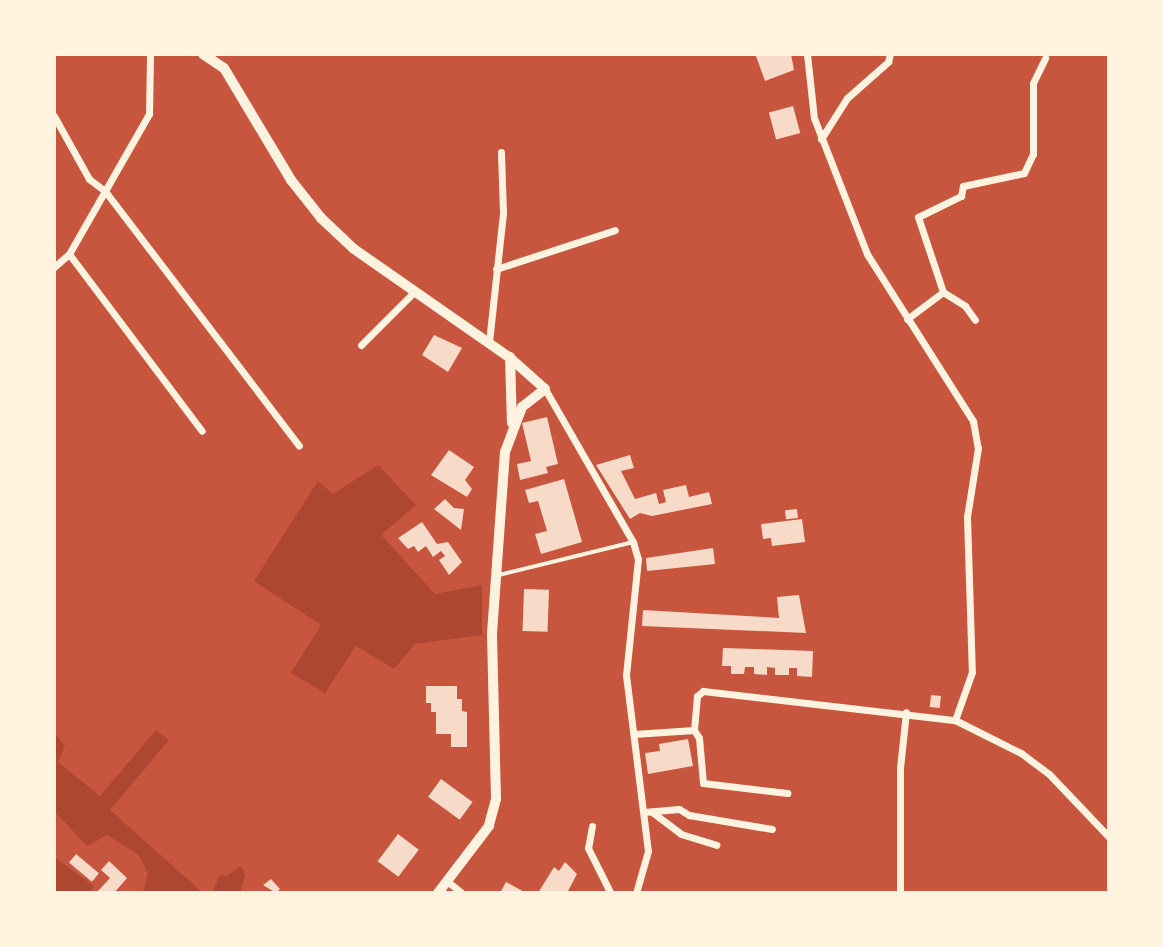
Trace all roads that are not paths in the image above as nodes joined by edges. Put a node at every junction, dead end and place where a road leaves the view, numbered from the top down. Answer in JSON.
{"nodes":[{"id":1,"x":150,"y":54,"type":"edge"},
{"id":2,"x":203,"y":54,"type":"edge"},
{"id":3,"x":807,"y":54,"type":"edge"},
{"id":4,"x":890,"y":54,"type":"edge"},
{"id":5,"x":1045,"y":58,"type":"dead end"},
{"id":6,"x":54,"y":116,"type":"edge"},
{"id":7,"x":821,"y":139,"type":"junction"},
{"id":8,"x":501,"y":152,"type":"dead end"},
{"id":9,"x":105,"y":191,"type":"junction"},
{"id":10,"x":615,"y":230,"type":"dead end"},
{"id":11,"x":69,"y":254,"type":"junction"},
{"id":12,"x":54,"y":267,"type":"edge"},
{"id":13,"x":496,"y":269,"type":"junction"},
{"id":14,"x":415,"y":291,"type":"junction"},
{"id":15,"x":943,"y":292,"type":"junction"},
{"id":16,"x":907,"y":319,"type":"junction"},
{"id":17,"x":975,"y":320,"type":"dead end"},
{"id":18,"x":489,"y":342,"type":"junction"},
{"id":19,"x":361,"y":345,"type":"dead end"},
{"id":20,"x":509,"y":357,"type":"junction"},
{"id":21,"x":545,"y":389,"type":"junction"},
{"id":22,"x":512,"y":426,"type":"junction"},
{"id":23,"x":202,"y":431,"type":"dead end"},
{"id":24,"x":299,"y":446,"type":"dead end"},
{"id":25,"x":633,"y":542,"type":"junction"},
{"id":26,"x":495,"y":575,"type":"junction"},
{"id":27,"x":906,"y":712,"type":"junction"},
{"id":28,"x":955,"y":720,"type":"junction"},
{"id":29,"x":694,"y":730,"type":"junction"},
{"id":30,"x":634,"y":734,"type":"junction"},
{"id":31,"x":787,"y":793,"type":"dead end"},
{"id":32,"x":648,"y":812,"type":"junction"},
{"id":33,"x":592,"y":826,"type":"dead end"},
{"id":34,"x":772,"y":829,"type":"dead end"},
{"id":35,"x":1109,"y":836,"type":"edge"},
{"id":36,"x":716,"y":845,"type":"dead end"},
{"id":37,"x":447,"y":881,"type":"junction"},
{"id":38,"x":611,"y":892,"type":"edge"},
{"id":39,"x":438,"y":893,"type":"edge"},
{"id":40,"x":462,"y":893,"type":"edge"},
{"id":41,"x":636,"y":893,"type":"edge"},
{"id":42,"x":900,"y":893,"type":"edge"}],
"edges":[{"from":1,"to":9,"type":"street"},
{"from":2,"to":14,"type":"street"},
{"from":3,"to":7,"type":"street"},
{"from":4,"to":7,"type":"street"},
{"from":5,"to":15,"type":"street"},
{"from":6,"to":9,"type":"street"},
{"from":7,"to":16,"type":"street"},
{"from":8,"to":13,"type":"street"},
{"from":9,"to":11,"type":"street"},
{"from":9,"to":24,"type":"street"},
{"from":10,"to":13,"type":"street"},
{"from":11,"to":12,"type":"street"},
{"from":11,"to":23,"type":"street"},
{"from":13,"to":18,"type":"street"},
{"from":14,"to":18,"type":"street"},
{"from":14,"to":19,"type":"street"},
{"from":15,"to":16,"type":"street"},
{"from":15,"to":17,"type":"street"},
{"from":16,"to":28,"type":"street"},
{"from":18,"to":20,"type":"street"},
{"from":20,"to":21,"type":"street"},
{"from":20,"to":22,"type":"street"},
{"from":21,"to":22,"type":"street"},
{"from":21,"to":25,"type":"street"},
{"from":22,"to":26,"type":"street"},
{"from":25,"to":26,"type":"lane"},
{"from":25,"to":30,"type":"street"},
{"from":26,"to":37,"type":"street"},
{"from":27,"to":28,"type":"street"},
{"from":27,"to":29,"type":"street"},
{"from":27,"to":42,"type":"street"},
{"from":28,"to":35,"type":"street"},
{"from":29,"to":30,"type":"street"},
{"from":29,"to":31,"type":"street"},
{"from":30,"to":32,"type":"street"},
{"from":32,"to":34,"type":"street"},
{"from":32,"to":36,"type":"street"},
{"from":32,"to":41,"type":"street"},
{"from":33,"to":38,"type":"street"},
{"from":37,"to":39,"type":"street"},
{"from":37,"to":40,"type":"street"}]}
